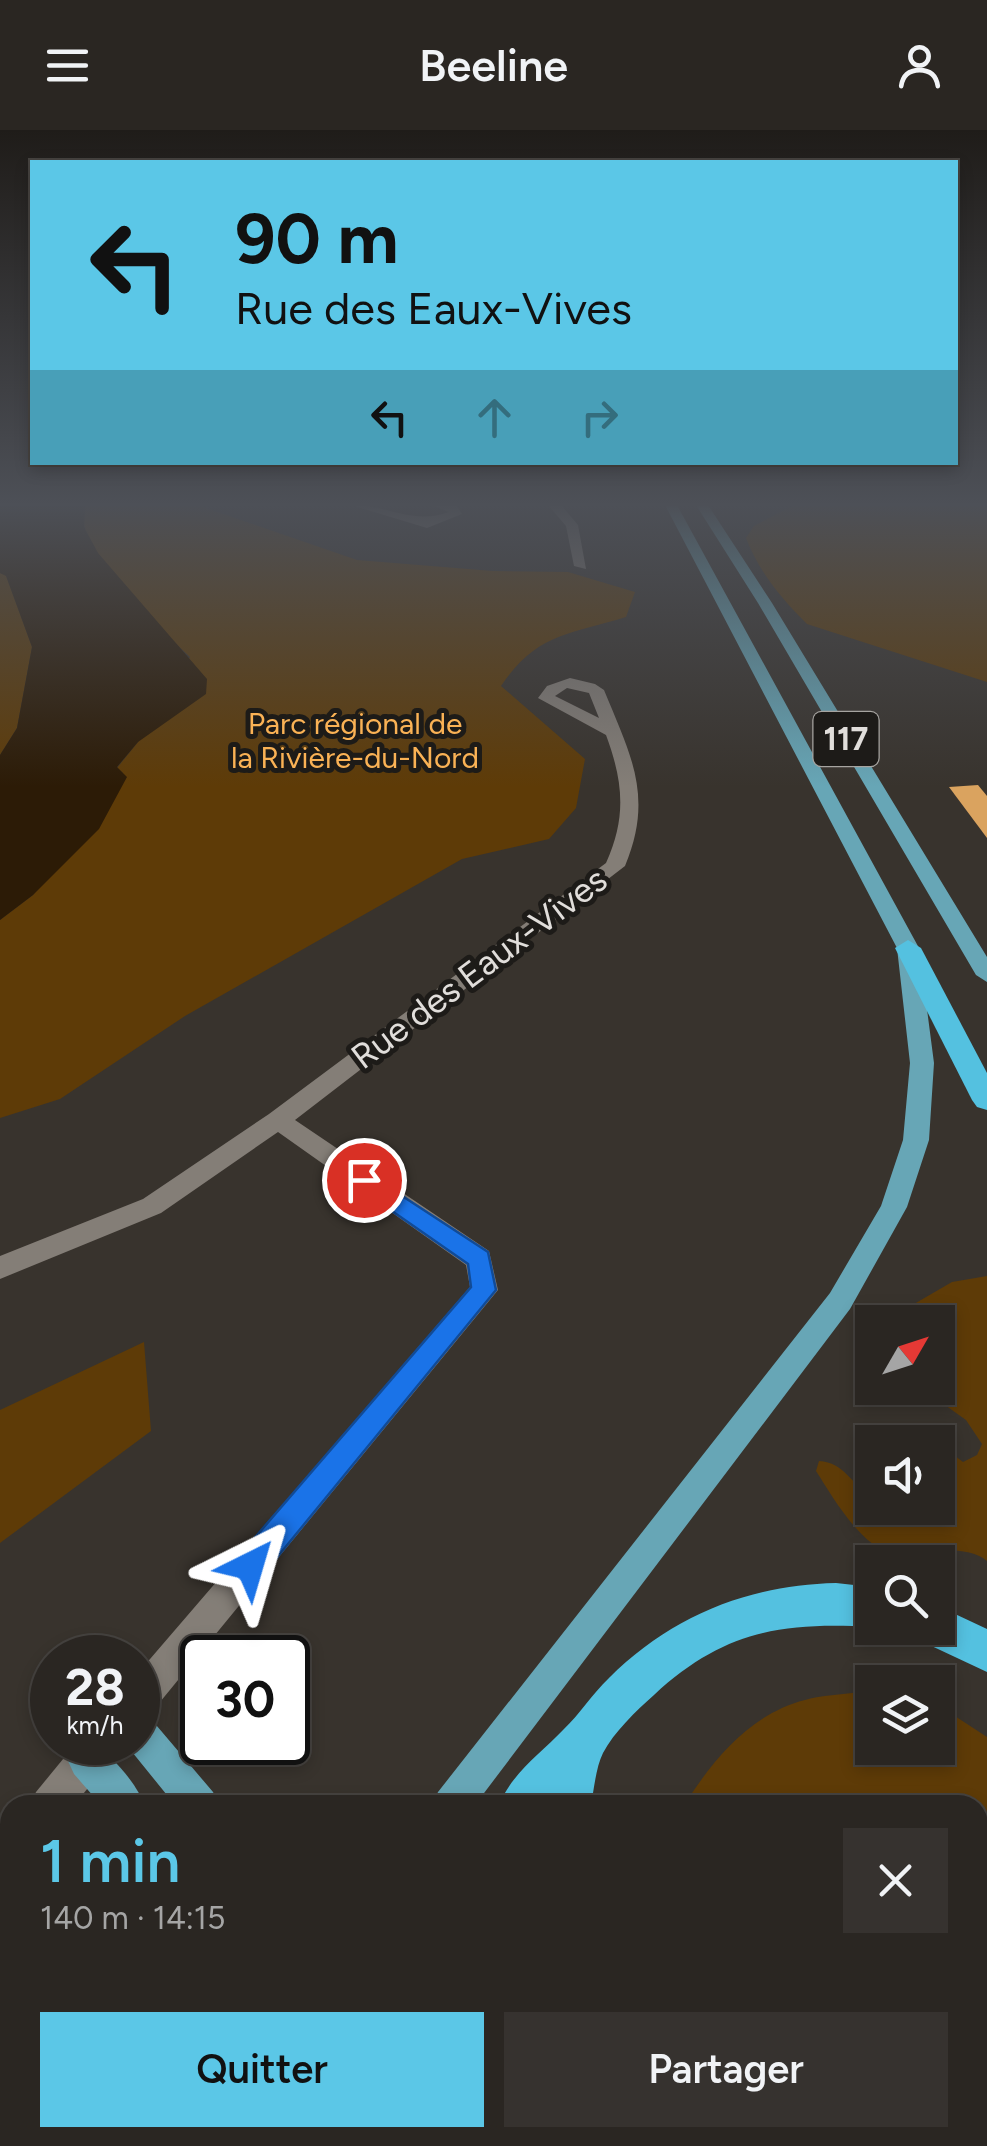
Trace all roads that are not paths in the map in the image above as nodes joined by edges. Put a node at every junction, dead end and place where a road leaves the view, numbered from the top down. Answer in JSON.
{"nodes":[{"id":1,"x":721,"y":599,"type":"edge"},
{"id":2,"x":762,"y":599,"type":"edge"},
{"id":3,"x":611,"y":731,"type":"dead end"},
{"id":4,"x":908,"y":948,"type":"junction"},
{"id":5,"x":987,"y":975,"type":"edge"},
{"id":6,"x":987,"y":1100,"type":"edge"},
{"id":7,"x":278,"y":1120,"type":"junction"},
{"id":8,"x":0,"y":1268,"type":"edge"},
{"id":9,"x":855,"y":1605,"type":"edge"},
{"id":10,"x":955,"y":1635,"type":"edge"},
{"id":11,"x":987,"y":1651,"type":"edge"},
{"id":12,"x":160,"y":1674,"type":"edge"},
{"id":13,"x":583,"y":1742,"type":"junction"},
{"id":14,"x":160,"y":1758,"type":"edge"},
{"id":15,"x":83,"y":1765,"type":"edge"},
{"id":16,"x":102,"y":1765,"type":"edge"},
{"id":17,"x":57,"y":1795,"type":"edge"},
{"id":18,"x":120,"y":1795,"type":"edge"},
{"id":19,"x":192,"y":1795,"type":"edge"},
{"id":20,"x":459,"y":1795,"type":"edge"},
{"id":21,"x":532,"y":1795,"type":"edge"},
{"id":22,"x":570,"y":1795,"type":"edge"}],
"edges":[{"from":1,"to":4,"type":"main road","number":"117"},
{"from":2,"to":5,"type":"main road","number":"117"},
{"from":3,"to":7,"type":"street","name":"Rue des Eaux-Vives"},
{"from":4,"to":6,"type":"highway"},
{"from":4,"to":20,"type":"main road"},
{"from":7,"to":8,"type":"street","name":"Rue des Eaux-Vives"},
{"from":7,"to":12,"type":"street"},
{"from":9,"to":13,"type":"highway"},
{"from":10,"to":11,"type":"highway"},
{"from":13,"to":21,"type":"highway"},
{"from":13,"to":22,"type":"highway"},
{"from":14,"to":19,"type":"main road"},
{"from":15,"to":17,"type":"street"},
{"from":16,"to":18,"type":"main road"}]}
